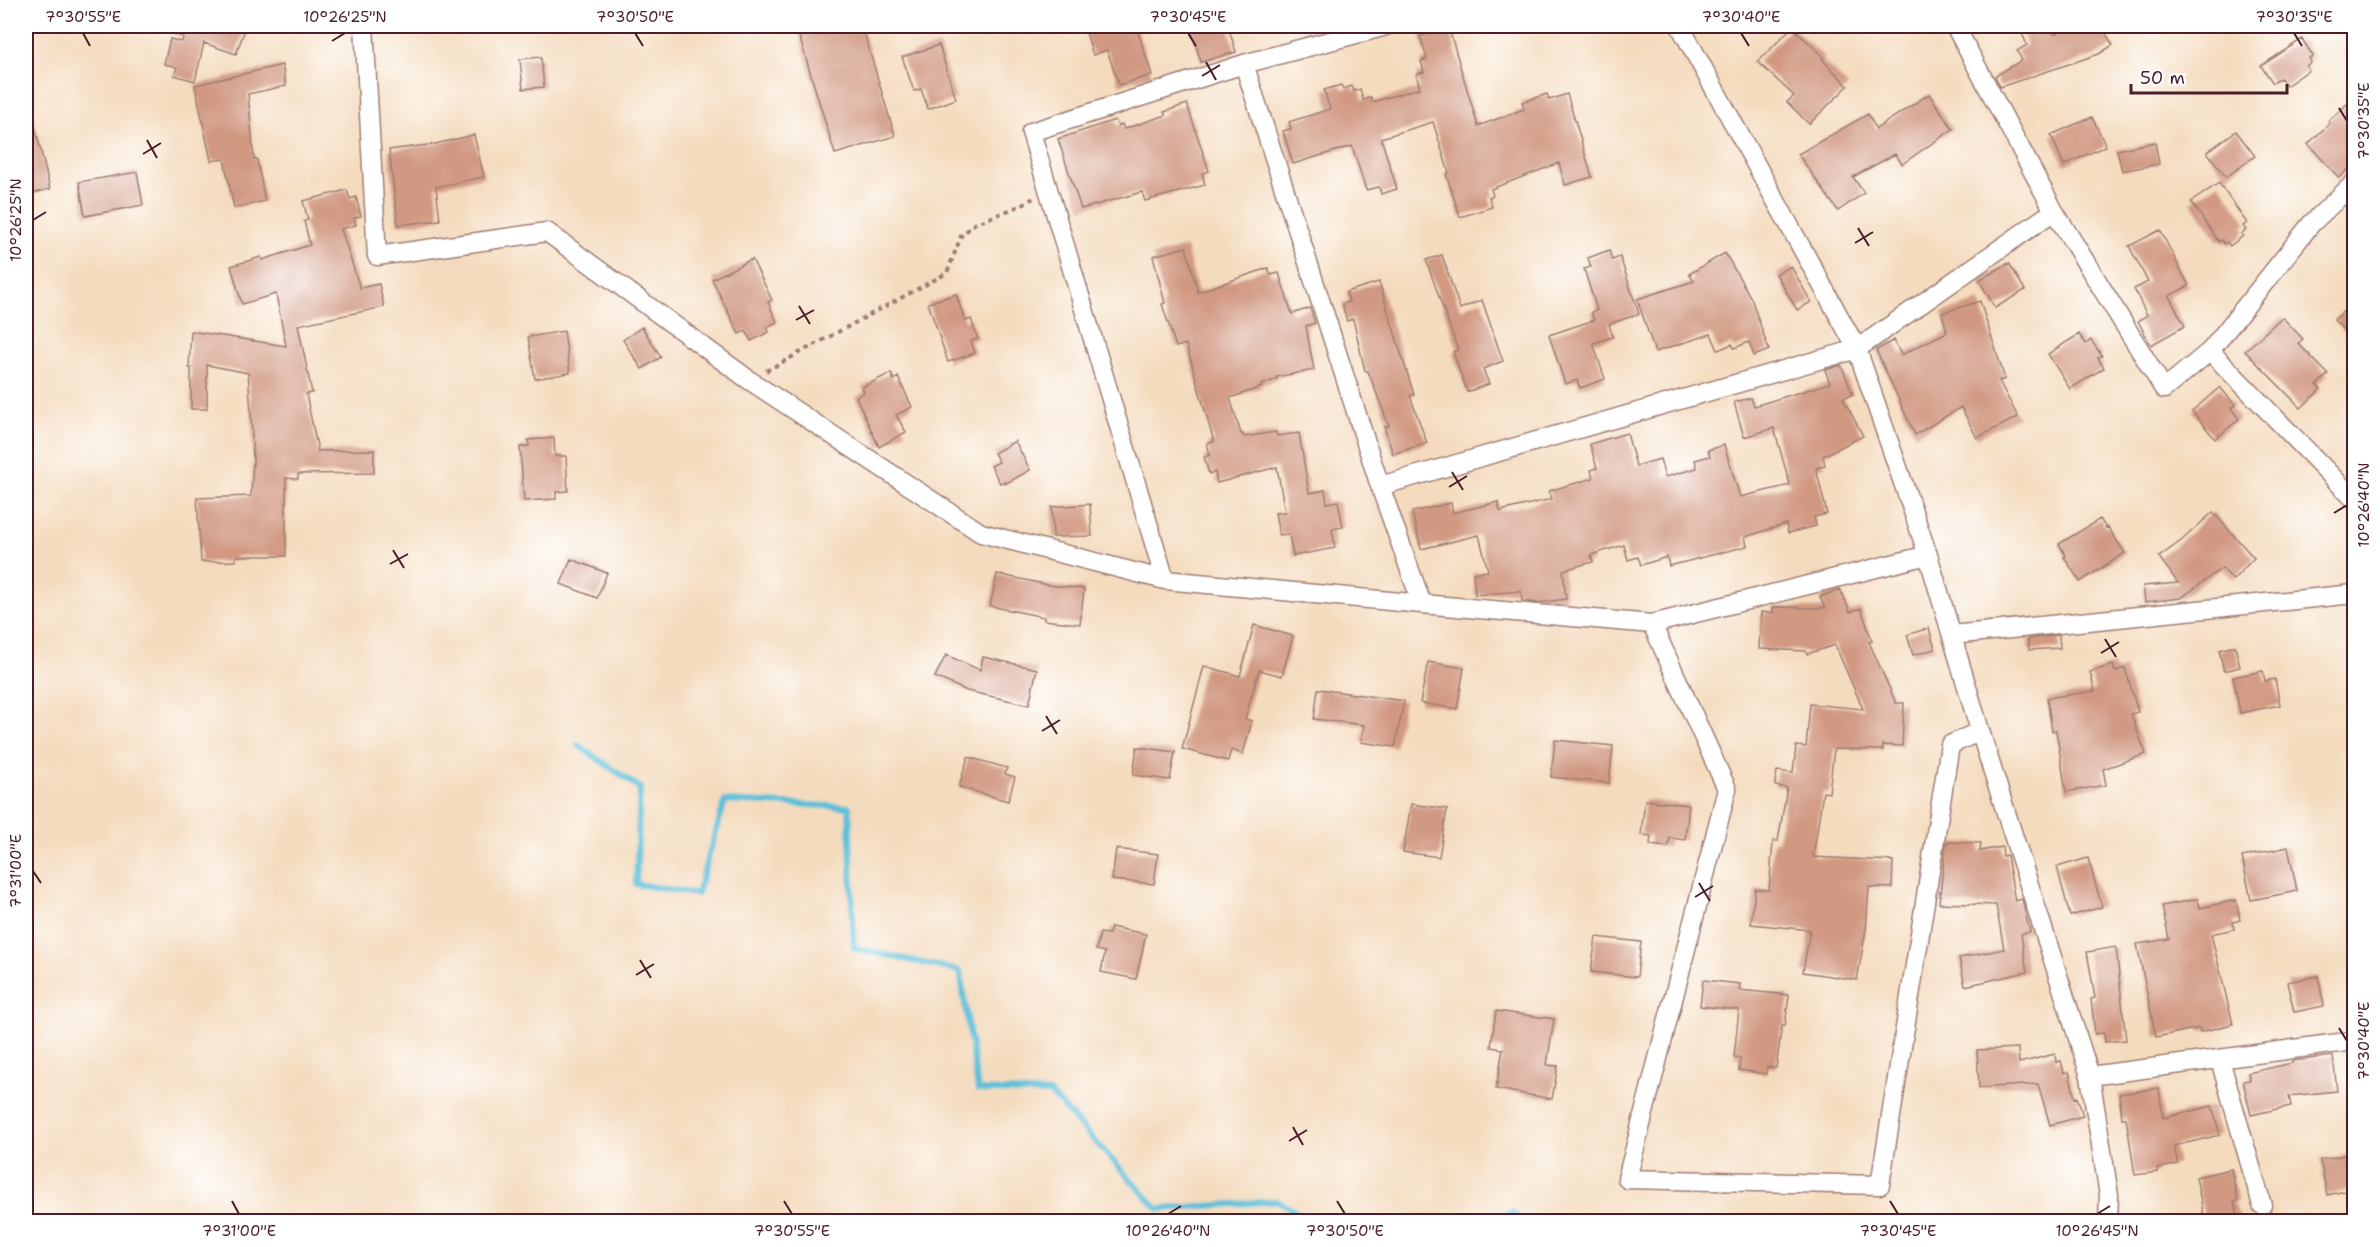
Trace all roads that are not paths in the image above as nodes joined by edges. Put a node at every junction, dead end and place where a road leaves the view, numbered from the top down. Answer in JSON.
{"nodes":[{"id":1,"x":364,"y":26,"type":"edge"},
{"id":2,"x":1386,"y":26,"type":"edge"},
{"id":3,"x":1680,"y":26,"type":"edge"},
{"id":4,"x":1955,"y":26,"type":"edge"},
{"id":5,"x":1245,"y":64,"type":"junction"},
{"id":6,"x":2355,"y":183,"type":"edge"},
{"id":7,"x":2054,"y":211,"type":"junction"},
{"id":8,"x":1857,"y":349,"type":"junction"},
{"id":9,"x":2210,"y":351,"type":"junction"},
{"id":10,"x":1380,"y":486,"type":"junction"},
{"id":11,"x":2355,"y":499,"type":"edge"},
{"id":12,"x":1928,"y":555,"type":"junction"},
{"id":13,"x":1165,"y":580,"type":"junction"},
{"id":14,"x":2355,"y":594,"type":"edge"},
{"id":15,"x":1422,"y":604,"type":"junction"},
{"id":16,"x":1652,"y":624,"type":"junction"},
{"id":17,"x":1952,"y":634,"type":"junction"},
{"id":18,"x":1980,"y":731,"type":"junction"},
{"id":19,"x":2355,"y":1041,"type":"edge"},
{"id":20,"x":2220,"y":1060,"type":"junction"},
{"id":21,"x":2090,"y":1076,"type":"junction"},
{"id":22,"x":2262,"y":1204,"type":"dead end"},
{"id":23,"x":2108,"y":1221,"type":"edge"}],
"edges":[{"from":1,"to":13,"type":"street"},
{"from":2,"to":5,"type":"street"},
{"from":3,"to":8,"type":"street"},
{"from":4,"to":7,"type":"street"},
{"from":5,"to":10,"type":"street"},
{"from":5,"to":13,"type":"street"},
{"from":6,"to":9,"type":"street"},
{"from":7,"to":8,"type":"street"},
{"from":7,"to":9,"type":"street"},
{"from":8,"to":10,"type":"street"},
{"from":8,"to":12,"type":"street"},
{"from":9,"to":11,"type":"street"},
{"from":10,"to":15,"type":"street"},
{"from":12,"to":16,"type":"street"},
{"from":12,"to":17,"type":"street"},
{"from":13,"to":15,"type":"street"},
{"from":14,"to":17,"type":"street"},
{"from":15,"to":16,"type":"street"},
{"from":16,"to":18,"type":"street"},
{"from":17,"to":18,"type":"street"},
{"from":18,"to":21,"type":"street"},
{"from":19,"to":20,"type":"street"},
{"from":20,"to":21,"type":"street"},
{"from":20,"to":22,"type":"street"},
{"from":21,"to":23,"type":"street"}]}
